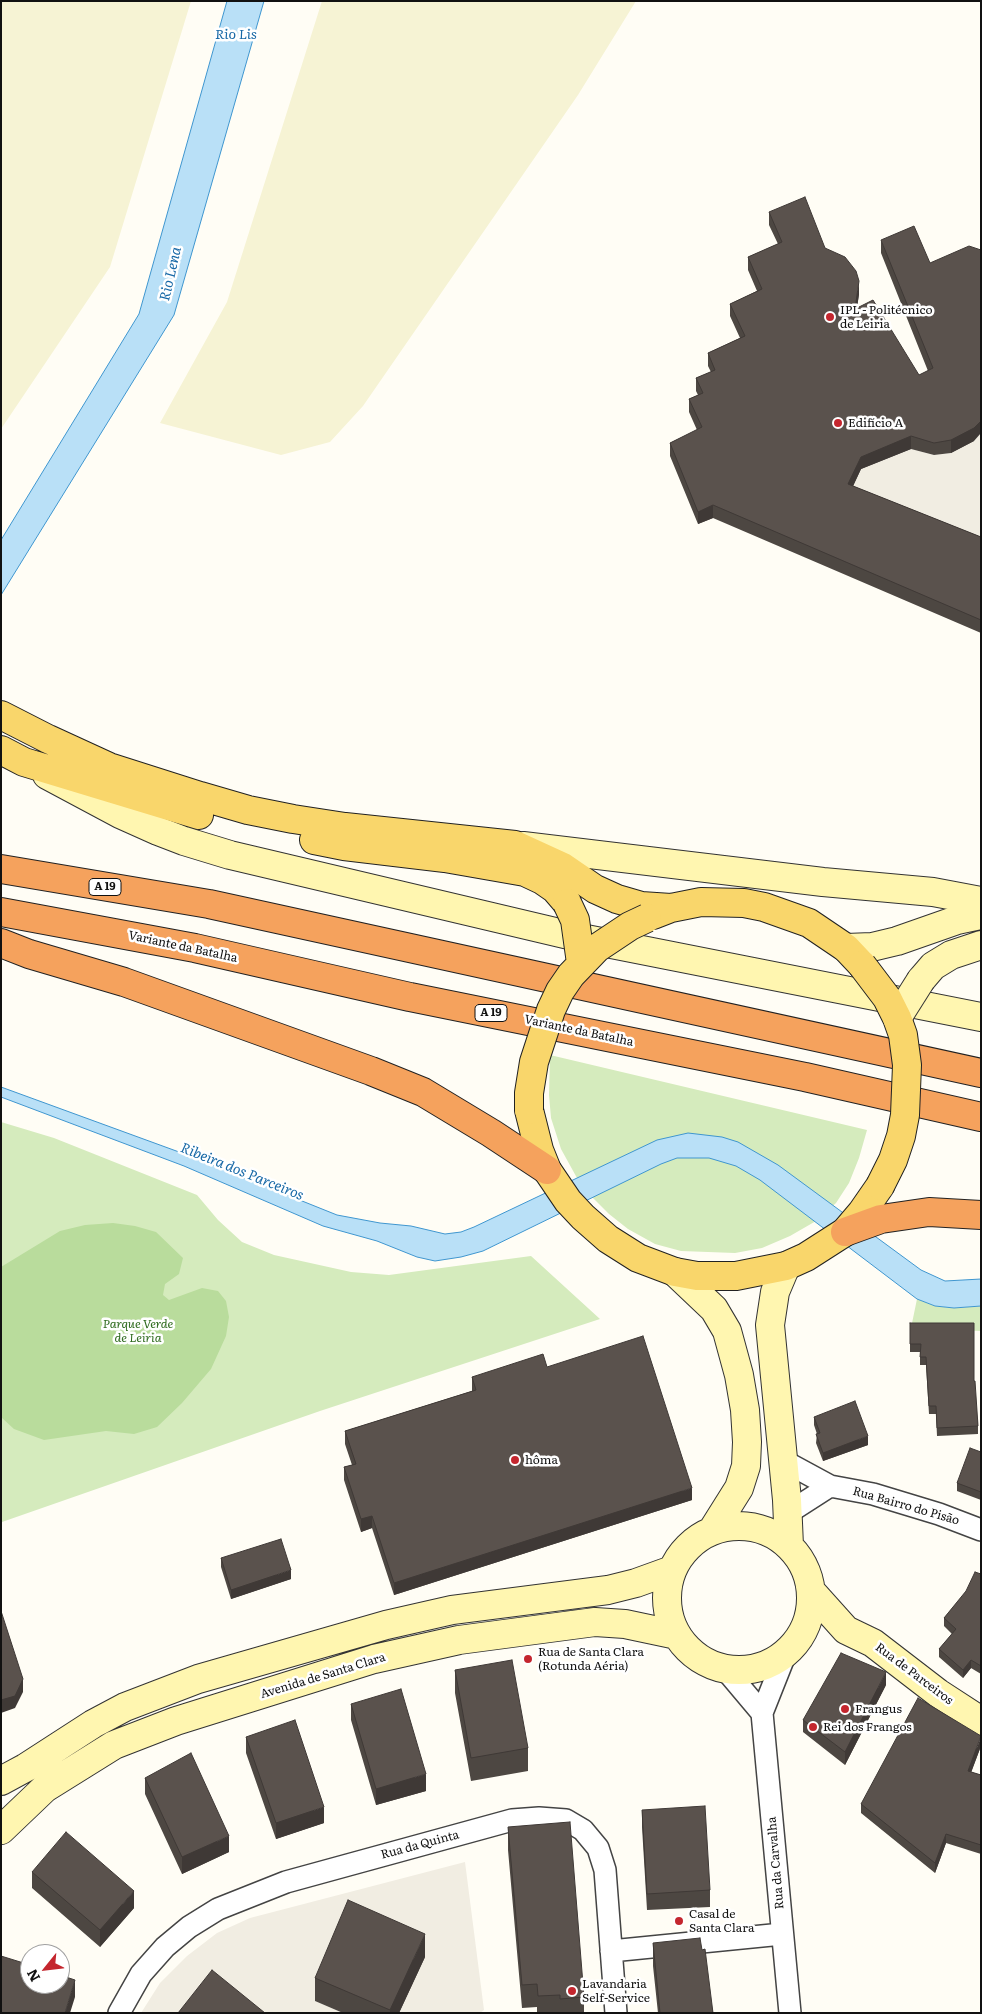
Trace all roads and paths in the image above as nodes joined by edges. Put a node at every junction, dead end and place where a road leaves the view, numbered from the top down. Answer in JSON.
{"nodes":[{"id":1,"x":1,"y":715,"type":"edge"},
{"id":2,"x":13,"y":756,"type":"edge"},
{"id":3,"x":515,"y":845,"type":"junction"},
{"id":4,"x":1,"y":869,"type":"edge"},
{"id":5,"x":981,"y":901,"type":"edge"},
{"id":6,"x":1,"y":912,"type":"edge"},
{"id":7,"x":659,"y":913,"type":"junction"},
{"id":8,"x":981,"y":915,"type":"edge"},
{"id":9,"x":1,"y":943,"type":"edge"},
{"id":10,"x":981,"y":945,"type":"edge"},
{"id":11,"x":854,"y":957,"type":"junction"},
{"id":12,"x":581,"y":964,"type":"junction"},
{"id":13,"x":981,"y":1017,"type":"edge"},
{"id":14,"x":897,"y":1018,"type":"junction"},
{"id":15,"x":981,"y":1073,"type":"edge"},
{"id":16,"x":981,"y":1117,"type":"edge"},
{"id":17,"x":547,"y":1170,"type":"junction"},
{"id":18,"x":981,"y":1215,"type":"edge"},
{"id":19,"x":844,"y":1232,"type":"junction"},
{"id":20,"x":786,"y":1266,"type":"junction"},
{"id":21,"x":675,"y":1272,"type":"junction"},
{"id":22,"x":782,"y":1460,"type":"junction"},
{"id":23,"x":830,"y":1486,"type":"junction"},
{"id":24,"x":788,"y":1513,"type":"junction"},
{"id":25,"x":981,"y":1530,"type":"edge"},
{"id":26,"x":712,"y":1531,"type":"junction"},
{"id":27,"x":789,"y":1546,"type":"junction"},
{"id":28,"x":672,"y":1570,"type":"junction"},
{"id":29,"x":811,"y":1591,"type":"junction"},
{"id":30,"x":846,"y":1630,"type":"junction"},
{"id":31,"x":677,"y":1635,"type":"junction"},
{"id":32,"x":791,"y":1648,"type":"junction"},
{"id":33,"x":725,"y":1669,"type":"junction"},
{"id":34,"x":762,"y":1713,"type":"junction"},
{"id":35,"x":981,"y":1721,"type":"edge"},
{"id":36,"x":1,"y":1781,"type":"edge"},
{"id":37,"x":1,"y":1830,"type":"edge"},
{"id":38,"x":782,"y":1934,"type":"junction"},
{"id":39,"x":611,"y":1950,"type":"junction"},
{"id":40,"x":119,"y":2013,"type":"edge"},
{"id":41,"x":616,"y":2013,"type":"edge"},
{"id":42,"x":790,"y":2013,"type":"edge"}],
"edges":[{"from":1,"to":3,"type":"main road"},
{"from":2,"to":12,"type":"main road","bridge":true},
{"from":2,"to":13,"type":"main road"},
{"from":3,"to":5,"type":"main road"},
{"from":3,"to":7,"type":"main road"},
{"from":4,"to":15,"type":"highway","number":"A 19"},
{"from":6,"to":16,"type":"highway","name":"Variante da Batalha","number":"A 19"},
{"from":7,"to":11,"type":"main road"},
{"from":7,"to":12,"type":"main road","bridge":true},
{"from":8,"to":11,"type":"main road"},
{"from":9,"to":17,"type":"highway"},
{"from":10,"to":14,"type":"main road","bridge":true},
{"from":11,"to":14,"type":"main road","bridge":true},
{"from":12,"to":17,"type":"main road","bridge":true},
{"from":14,"to":19,"type":"main road","bridge":true},
{"from":17,"to":21,"type":"main road"},
{"from":18,"to":19,"type":"highway"},
{"from":19,"to":20,"type":"main road"},
{"from":20,"to":21,"type":"main road"},
{"from":20,"to":22,"type":"main road"},
{"from":21,"to":26,"type":"main road"},
{"from":22,"to":23,"type":"street","name":"Rua Bairro do Pisão"},
{"from":22,"to":24,"type":"main road"},
{"from":23,"to":24,"type":"street"},
{"from":23,"to":25,"type":"street","name":"Rua Bairro do Pisão"},
{"from":24,"to":27,"type":"main road"},
{"from":26,"to":27,"type":"main road"},
{"from":26,"to":28,"type":"main road"},
{"from":27,"to":29,"type":"main road"},
{"from":28,"to":31,"type":"main road"},
{"from":28,"to":36,"type":"main road"},
{"from":29,"to":30,"type":"main road","name":"Rua de Parceiros"},
{"from":29,"to":32,"type":"main road"},
{"from":30,"to":32,"type":"main road"},
{"from":30,"to":35,"type":"main road","name":"Rua de Parceiros"},
{"from":31,"to":33,"type":"main road"},
{"from":31,"to":37,"type":"main road","name":"Avenida de Santa Clara"},
{"from":32,"to":33,"type":"main road"},
{"from":32,"to":34,"type":"street","name":"Rua da Carvalha"},
{"from":33,"to":34,"type":"street"},
{"from":34,"to":38,"type":"street","name":"Rua da Carvalha"},
{"from":38,"to":39,"type":"street"},
{"from":38,"to":42,"type":"street","name":"Rua da Carvalha"},
{"from":39,"to":40,"type":"street","name":"Rua da Quinta"},
{"from":39,"to":41,"type":"street","name":"Rua da Quinta"}]}
